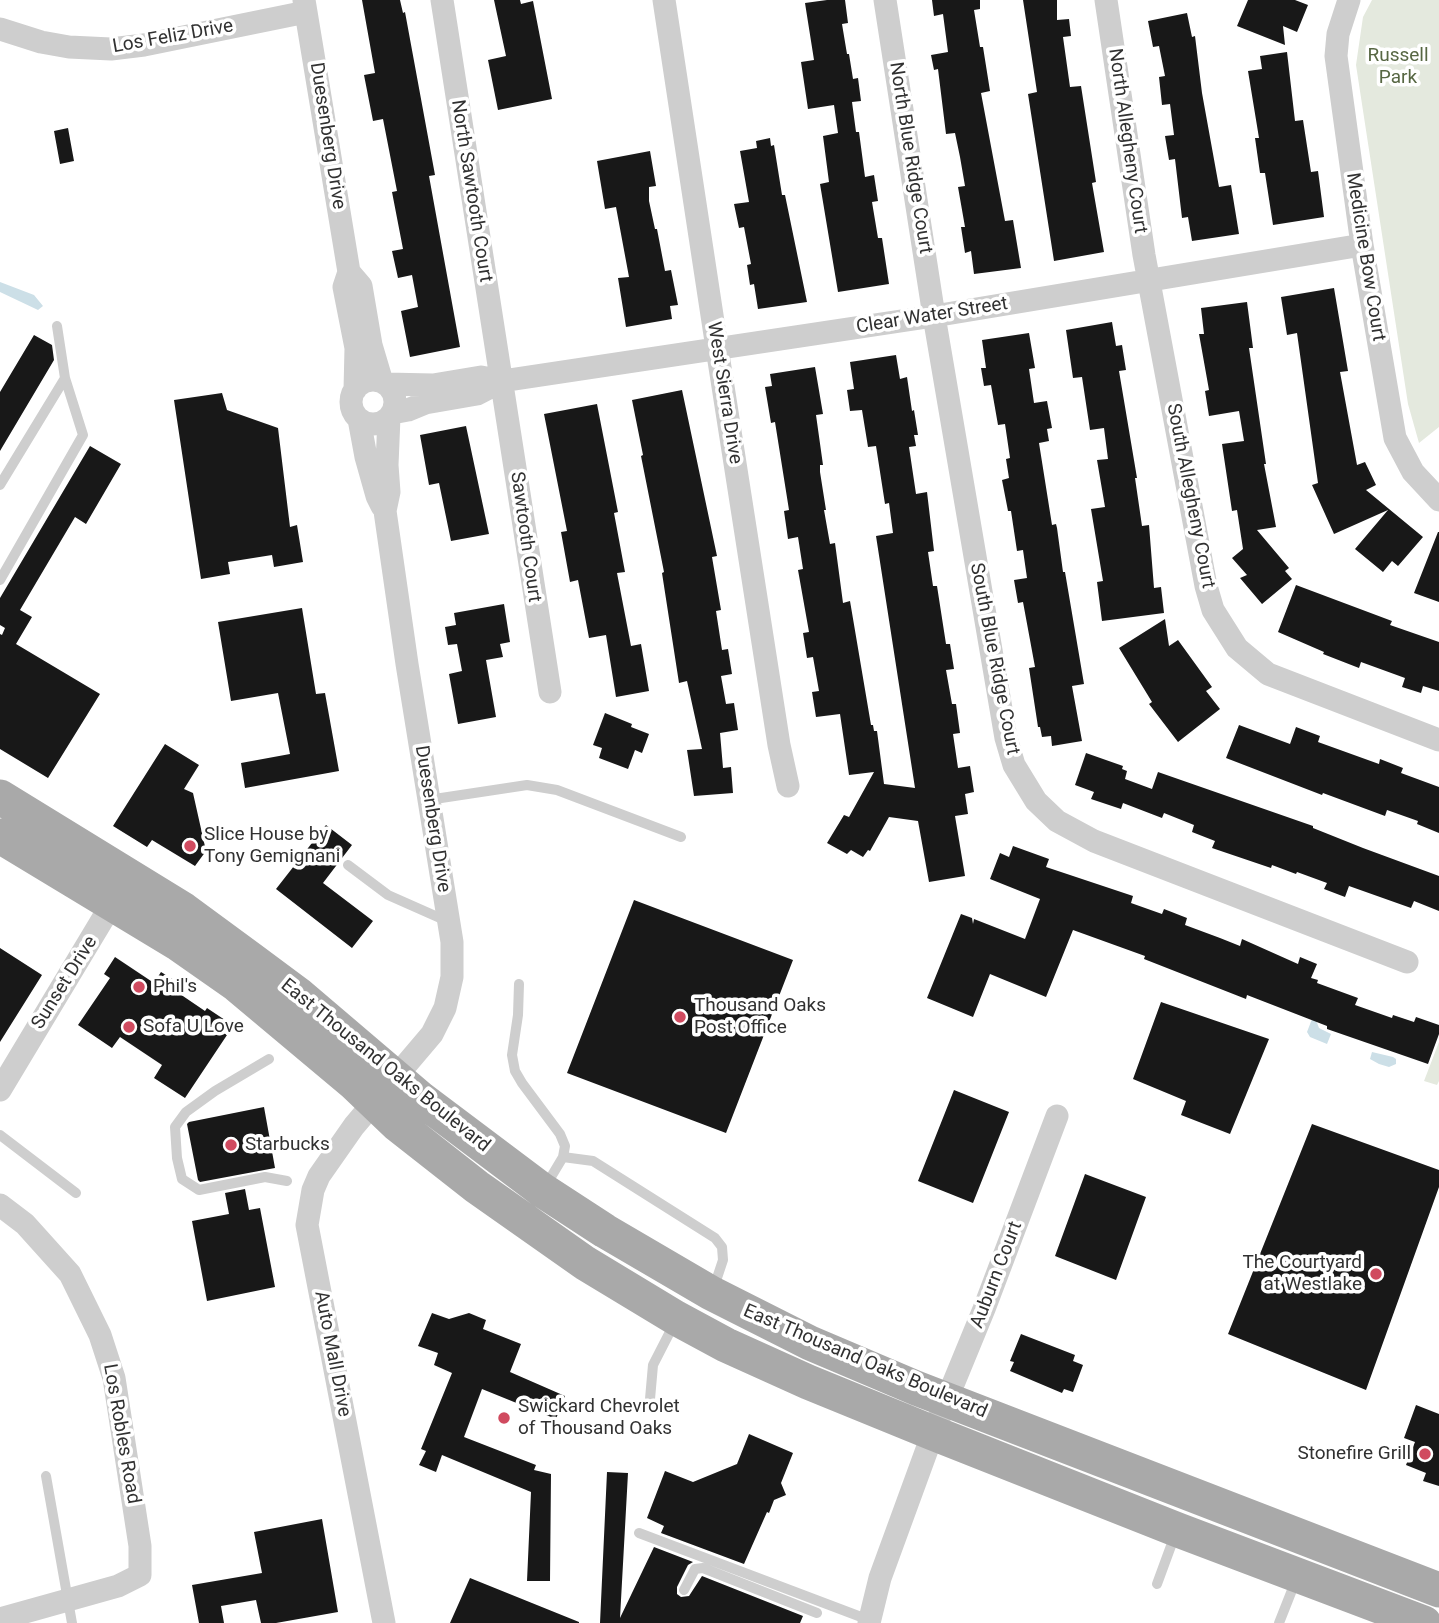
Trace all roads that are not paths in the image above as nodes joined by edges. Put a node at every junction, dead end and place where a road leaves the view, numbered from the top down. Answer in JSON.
{"nodes":[{"id":1,"x":442,"y":0,"type":"edge"},
{"id":2,"x":664,"y":0,"type":"edge"},
{"id":3,"x":885,"y":0,"type":"edge"},
{"id":4,"x":1106,"y":0,"type":"edge"},
{"id":5,"x":1349,"y":0,"type":"edge"},
{"id":6,"x":305,"y":6,"type":"edge"},
{"id":7,"x":0,"y":29,"type":"edge"},
{"id":8,"x":1362,"y":245,"type":"junction"},
{"id":9,"x":349,"y":272,"type":"junction"},
{"id":10,"x":1150,"y":282,"type":"junction"},
{"id":11,"x":934,"y":316,"type":"junction"},
{"id":12,"x":57,"y":326,"type":"dead end"},
{"id":13,"x":717,"y":348,"type":"junction"},
{"id":14,"x":65,"y":377,"type":"junction"},
{"id":15,"x":502,"y":381,"type":"junction"},
{"id":16,"x":384,"y":383,"type":"junction"},
{"id":17,"x":355,"y":390,"type":"junction"},
{"id":18,"x":391,"y":415,"type":"junction"},
{"id":19,"x":359,"y":419,"type":"junction"},
{"id":20,"x":0,"y":485,"type":"edge"},
{"id":21,"x":1439,"y":500,"type":"edge"},
{"id":22,"x":386,"y":511,"type":"junction"},
{"id":23,"x":0,"y":580,"type":"edge"},
{"id":24,"x":550,"y":692,"type":"dead end"},
{"id":25,"x":1439,"y":740,"type":"edge"},
{"id":26,"x":788,"y":786,"type":"dead end"},
{"id":27,"x":0,"y":797,"type":"edge"},
{"id":28,"x":428,"y":800,"type":"junction"},
{"id":29,"x":0,"y":836,"type":"edge"},
{"id":30,"x":681,"y":836,"type":"dead end"},
{"id":31,"x":348,"y":865,"type":"dead end"},
{"id":32,"x":120,"y":890,"type":"junction"},
{"id":33,"x":449,"y":922,"type":"junction"},
{"id":34,"x":1407,"y":962,"type":"dead end"},
{"id":35,"x":519,"y":984,"type":"dead end"},
{"id":36,"x":269,"y":1059,"type":"dead end"},
{"id":37,"x":396,"y":1077,"type":"junction"},
{"id":38,"x":0,"y":1090,"type":"edge"},
{"id":39,"x":373,"y":1103,"type":"junction"},
{"id":40,"x":1057,"y":1116,"type":"dead end"},
{"id":41,"x":0,"y":1135,"type":"edge"},
{"id":42,"x":564,"y":1157,"type":"junction"},
{"id":43,"x":287,"y":1181,"type":"dead end"},
{"id":44,"x":542,"y":1190,"type":"junction"},
{"id":45,"x":76,"y":1193,"type":"dead end"},
{"id":46,"x":0,"y":1205,"type":"edge"},
{"id":47,"x":711,"y":1293,"type":"junction"},
{"id":48,"x":676,"y":1318,"type":"junction"},
{"id":49,"x":650,"y":1399,"type":"dead end"},
{"id":50,"x":946,"y":1400,"type":"junction"},
{"id":51,"x":933,"y":1433,"type":"junction"},
{"id":52,"x":46,"y":1476,"type":"dead end"},
{"id":53,"x":1178,"y":1530,"type":"junction"},
{"id":54,"x":639,"y":1533,"type":"dead end"},
{"id":55,"x":1298,"y":1576,"type":"junction"},
{"id":56,"x":1157,"y":1584,"type":"dead end"},
{"id":57,"x":684,"y":1590,"type":"dead end"},
{"id":58,"x":1439,"y":1590,"type":"edge"},
{"id":59,"x":68,"y":1599,"type":"junction"},
{"id":60,"x":817,"y":1613,"type":"dead end"},
{"id":61,"x":0,"y":1619,"type":"edge"},
{"id":62,"x":869,"y":1622,"type":"edge"},
{"id":63,"x":72,"y":1623,"type":"edge"},
{"id":64,"x":384,"y":1623,"type":"edge"},
{"id":65,"x":1279,"y":1623,"type":"edge"},
{"id":66,"x":1424,"y":1623,"type":"edge"}],
"edges":[{"from":1,"to":15,"type":"street","name":"North Sawtooth Court"},
{"from":2,"to":13,"type":"street","name":"West Sierra Drive"},
{"from":3,"to":11,"type":"street","name":"North Blue Ridge Court"},
{"from":4,"to":10,"type":"street","name":"North Allegheny Court"},
{"from":5,"to":8,"type":"street","name":"Medicine Bow Court"},
{"from":6,"to":7,"type":"street","name":"Los Feliz Drive"},
{"from":6,"to":9,"type":"street","name":"Duesenberg Drive"},
{"from":8,"to":10,"type":"street","name":"Clear Water Street"},
{"from":8,"to":21,"type":"street","name":"Medicine Bow Court"},
{"from":9,"to":16,"type":"street","name":"Duesenberg Drive"},
{"from":9,"to":17,"type":"street","name":"Duesenberg Drive"},
{"from":10,"to":11,"type":"street","name":"Clear Water Street"},
{"from":10,"to":25,"type":"street","name":"South Allegheny Court"},
{"from":11,"to":13,"type":"street","name":"Clear Water Street"},
{"from":11,"to":34,"type":"street","name":"South Blue Ridge Court"},
{"from":12,"to":14,"type":"lane"},
{"from":13,"to":15,"type":"street","name":"Clear Water Street"},
{"from":13,"to":26,"type":"street","name":"West Sierra Drive"},
{"from":14,"to":20,"type":"lane"},
{"from":14,"to":23,"type":"lane"},
{"from":15,"to":16,"type":"street","name":"Clear Water Street"},
{"from":15,"to":18,"type":"street","name":"Clear Water Street"},
{"from":15,"to":24,"type":"street","name":"Sawtooth Court"},
{"from":16,"to":17,"type":"street"},
{"from":16,"to":18,"type":"street","name":"Duesenberg Drive"},
{"from":17,"to":19,"type":"street","name":"Duesenberg Drive"},
{"from":18,"to":19,"type":"street"},
{"from":18,"to":22,"type":"street","name":"Duesenberg Drive"},
{"from":19,"to":22,"type":"street","name":"Duesenberg Drive"},
{"from":22,"to":28,"type":"street","name":"Duesenberg Drive"},
{"from":27,"to":32,"type":"main road","name":"East Thousand Oaks Boulevard"},
{"from":28,"to":30,"type":"lane"},
{"from":28,"to":33,"type":"street","name":"Duesenberg Drive"},
{"from":29,"to":32,"type":"main road","name":"East Thousand Oaks Boulevard"},
{"from":31,"to":33,"type":"lane"},
{"from":32,"to":37,"type":"main road","name":"East Thousand Oaks Boulevard"},
{"from":32,"to":38,"type":"street","name":"Sunset Drive"},
{"from":32,"to":39,"type":"main road","name":"East Thousand Oaks Boulevard"},
{"from":33,"to":37,"type":"street","name":"Duesenberg Drive"},
{"from":35,"to":42,"type":"lane"},
{"from":36,"to":43,"type":"lane"},
{"from":37,"to":39,"type":"street","name":"Duesenberg Drive"},
{"from":37,"to":44,"type":"main road","name":"East Thousand Oaks Boulevard"},
{"from":39,"to":48,"type":"main road","name":"East Thousand Oaks Boulevard"},
{"from":39,"to":64,"type":"street","name":"Auto Mall Drive"},
{"from":40,"to":50,"type":"street","name":"Auburn Court"},
{"from":41,"to":45,"type":"lane"},
{"from":42,"to":44,"type":"lane"},
{"from":42,"to":47,"type":"lane"},
{"from":44,"to":47,"type":"main road","name":"East Thousand Oaks Boulevard"},
{"from":46,"to":59,"type":"street","name":"Los Robles Road"},
{"from":47,"to":50,"type":"main road","name":"East Thousand Oaks Boulevard"},
{"from":48,"to":49,"type":"lane"},
{"from":48,"to":51,"type":"main road","name":"East Thousand Oaks Boulevard"},
{"from":50,"to":51,"type":"street","name":"Auburn Court"},
{"from":50,"to":58,"type":"main road","name":"East Thousand Oaks Boulevard"},
{"from":51,"to":53,"type":"main road","name":"East Thousand Oaks Boulevard"},
{"from":51,"to":62,"type":"street","name":"Auburn Court"},
{"from":52,"to":59,"type":"lane"},
{"from":53,"to":55,"type":"main road","name":"East Thousand Oaks Boulevard"},
{"from":53,"to":56,"type":"lane"},
{"from":54,"to":62,"type":"lane"},
{"from":55,"to":65,"type":"lane"},
{"from":55,"to":66,"type":"main road","name":"East Thousand Oaks Boulevard"},
{"from":57,"to":60,"type":"lane"},
{"from":59,"to":61,"type":"street"},
{"from":59,"to":63,"type":"lane"}]}
